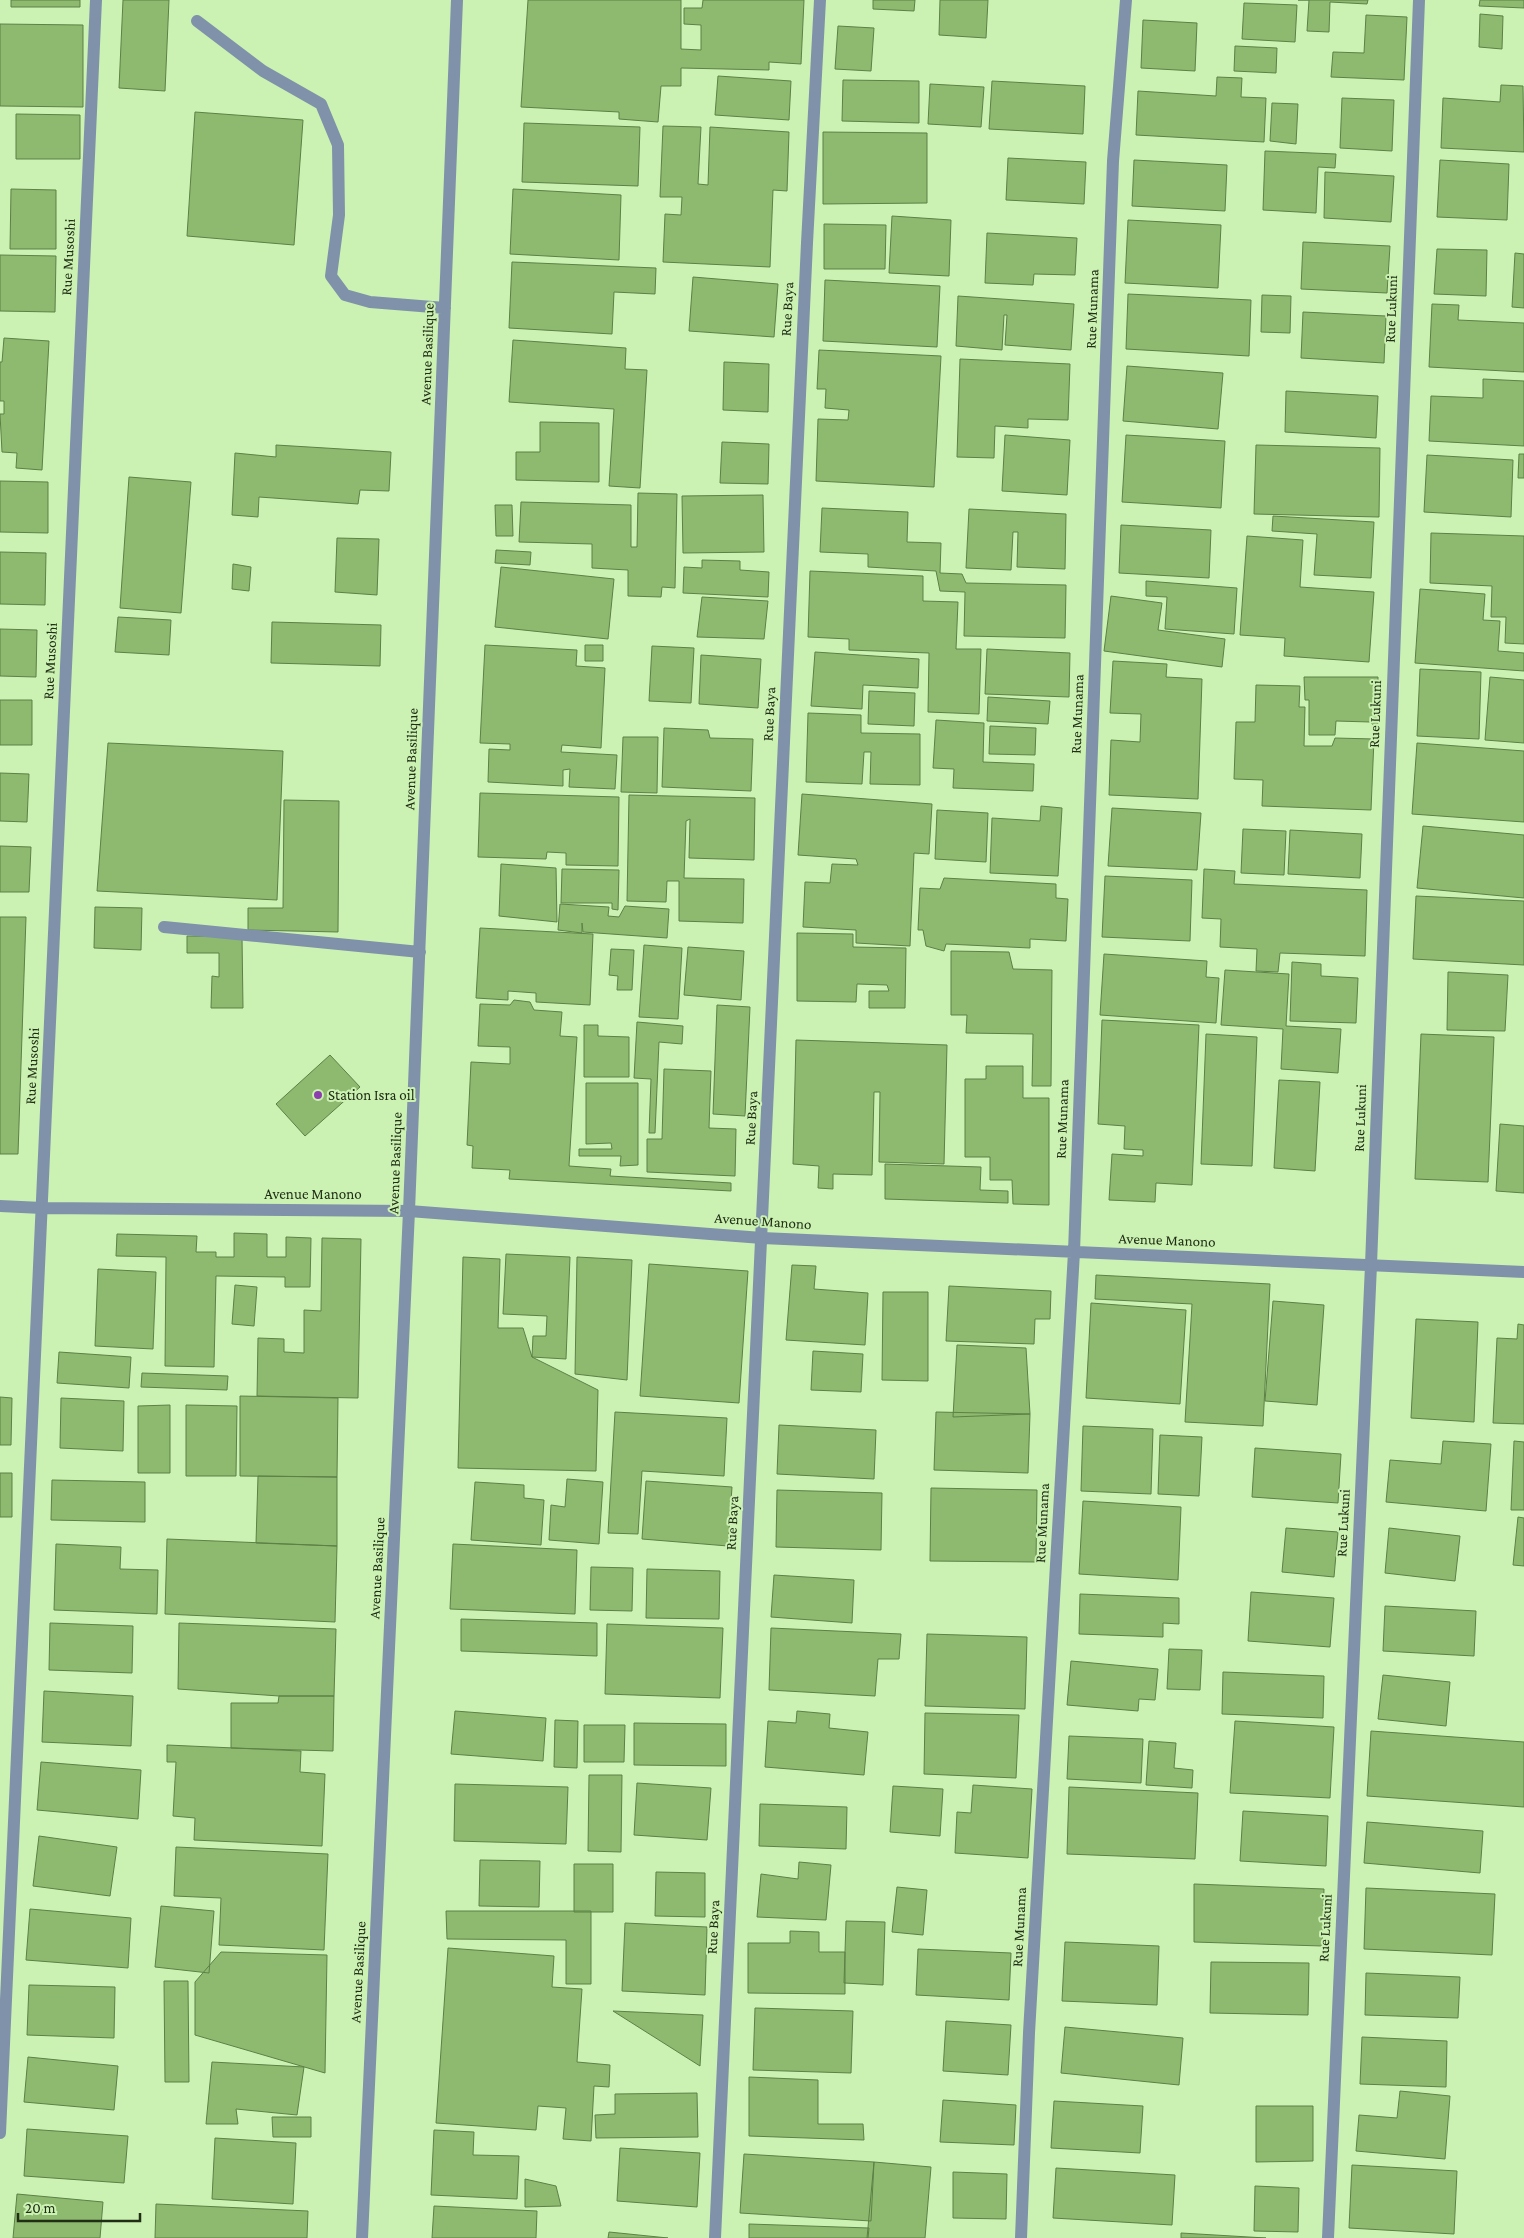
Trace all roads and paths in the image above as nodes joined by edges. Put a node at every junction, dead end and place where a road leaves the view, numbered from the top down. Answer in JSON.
{"nodes":[{"id":1,"x":96,"y":0,"type":"edge"},
{"id":2,"x":457,"y":0,"type":"edge"},
{"id":3,"x":820,"y":0,"type":"edge"},
{"id":4,"x":1126,"y":0,"type":"edge"},
{"id":5,"x":1419,"y":0,"type":"edge"},
{"id":6,"x":197,"y":21,"type":"dead end"},
{"id":7,"x":445,"y":308,"type":"junction"},
{"id":8,"x":164,"y":926,"type":"dead end"},
{"id":9,"x":420,"y":952,"type":"junction"},
{"id":10,"x":0,"y":1206,"type":"edge"},
{"id":11,"x":42,"y":1208,"type":"junction"},
{"id":12,"x":410,"y":1211,"type":"junction"},
{"id":13,"x":762,"y":1238,"type":"junction"},
{"id":14,"x":1074,"y":1252,"type":"junction"},
{"id":15,"x":1371,"y":1264,"type":"junction"},
{"id":16,"x":1524,"y":1272,"type":"edge"},
{"id":17,"x":0,"y":2133,"type":"edge"},
{"id":18,"x":362,"y":2238,"type":"edge"},
{"id":19,"x":715,"y":2238,"type":"edge"},
{"id":20,"x":1021,"y":2238,"type":"edge"},
{"id":21,"x":1328,"y":2238,"type":"edge"}],
"edges":[{"from":1,"to":11,"type":"street","name":"Rue Musoshi"},
{"from":2,"to":7,"type":"street","name":"Avenue Basilique"},
{"from":3,"to":13,"type":"street","name":"Rue Baya"},
{"from":4,"to":14,"type":"street","name":"Rue Munama"},
{"from":5,"to":15,"type":"street","name":"Rue Lukuni"},
{"from":6,"to":7,"type":"street"},
{"from":7,"to":9,"type":"street","name":"Avenue Basilique"},
{"from":8,"to":9,"type":"street"},
{"from":9,"to":12,"type":"street","name":"Avenue Basilique"},
{"from":10,"to":11,"type":"street","name":"Avenue Manono"},
{"from":11,"to":12,"type":"street","name":"Avenue Manono"},
{"from":11,"to":17,"type":"street","name":"Rue Musoshi"},
{"from":12,"to":13,"type":"street","name":"Avenue Manono"},
{"from":12,"to":18,"type":"street","name":"Avenue Basilique"},
{"from":13,"to":14,"type":"street","name":"Avenue Manono"},
{"from":13,"to":19,"type":"street","name":"Rue Baya"},
{"from":14,"to":15,"type":"street","name":"Avenue Manono"},
{"from":14,"to":20,"type":"street","name":"Rue Munama"},
{"from":15,"to":16,"type":"street","name":"Avenue Manono"},
{"from":15,"to":21,"type":"street","name":"Rue Lukuni"}]}
